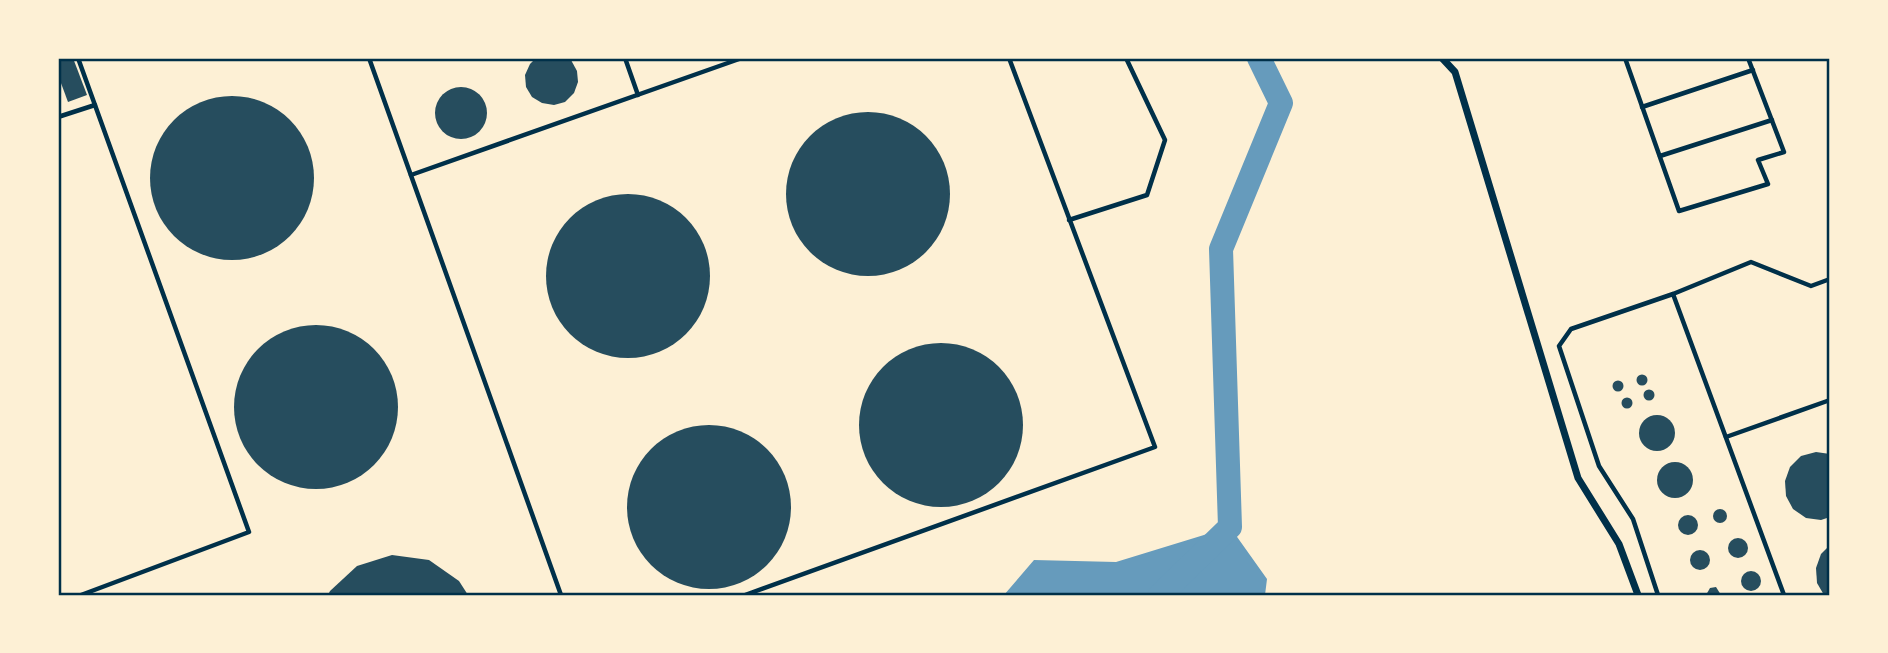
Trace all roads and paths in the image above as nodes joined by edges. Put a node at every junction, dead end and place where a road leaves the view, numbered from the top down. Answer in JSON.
{"nodes":[{"id":1,"x":78,"y":58,"type":"edge"},
{"id":2,"x":369,"y":58,"type":"edge"},
{"id":3,"x":625,"y":58,"type":"edge"},
{"id":4,"x":742,"y":58,"type":"edge"},
{"id":5,"x":1009,"y":58,"type":"edge"},
{"id":6,"x":1125,"y":58,"type":"edge"},
{"id":7,"x":1442,"y":58,"type":"edge"},
{"id":8,"x":1625,"y":58,"type":"edge"},
{"id":9,"x":1748,"y":58,"type":"edge"},
{"id":10,"x":1753,"y":70,"type":"junction"},
{"id":11,"x":638,"y":95,"type":"junction"},
{"id":12,"x":95,"y":105,"type":"junction"},
{"id":13,"x":1643,"y":107,"type":"junction"},
{"id":14,"x":58,"y":117,"type":"edge"},
{"id":15,"x":1772,"y":120,"type":"junction"},
{"id":16,"x":1660,"y":156,"type":"junction"},
{"id":17,"x":411,"y":175,"type":"junction"},
{"id":18,"x":1069,"y":220,"type":"junction"},
{"id":19,"x":1830,"y":279,"type":"edge"},
{"id":20,"x":1673,"y":295,"type":"junction"},
{"id":21,"x":1830,"y":400,"type":"edge"},
{"id":22,"x":1726,"y":437,"type":"junction"},
{"id":23,"x":81,"y":595,"type":"edge"},
{"id":24,"x":561,"y":595,"type":"edge"},
{"id":25,"x":745,"y":595,"type":"edge"},
{"id":26,"x":1638,"y":595,"type":"edge"},
{"id":27,"x":1658,"y":595,"type":"edge"},
{"id":28,"x":1784,"y":595,"type":"edge"}],
"edges":[{"from":1,"to":12,"type":"lane"},
{"from":2,"to":17,"type":"lane"},
{"from":3,"to":11,"type":"lane"},
{"from":4,"to":11,"type":"lane"},
{"from":5,"to":18,"type":"lane"},
{"from":6,"to":18,"type":"lane"},
{"from":7,"to":26,"type":"street"},
{"from":8,"to":13,"type":"lane"},
{"from":9,"to":10,"type":"lane"},
{"from":10,"to":13,"type":"lane"},
{"from":10,"to":15,"type":"lane"},
{"from":11,"to":17,"type":"lane"},
{"from":12,"to":14,"type":"lane"},
{"from":12,"to":23,"type":"lane"},
{"from":13,"to":16,"type":"lane"},
{"from":15,"to":16,"type":"lane"},
{"from":15,"to":16,"type":"lane"},
{"from":17,"to":24,"type":"lane"},
{"from":18,"to":25,"type":"lane"},
{"from":19,"to":20,"type":"lane"},
{"from":20,"to":22,"type":"lane"},
{"from":20,"to":27,"type":"lane"},
{"from":21,"to":22,"type":"lane"},
{"from":22,"to":28,"type":"lane"}]}
